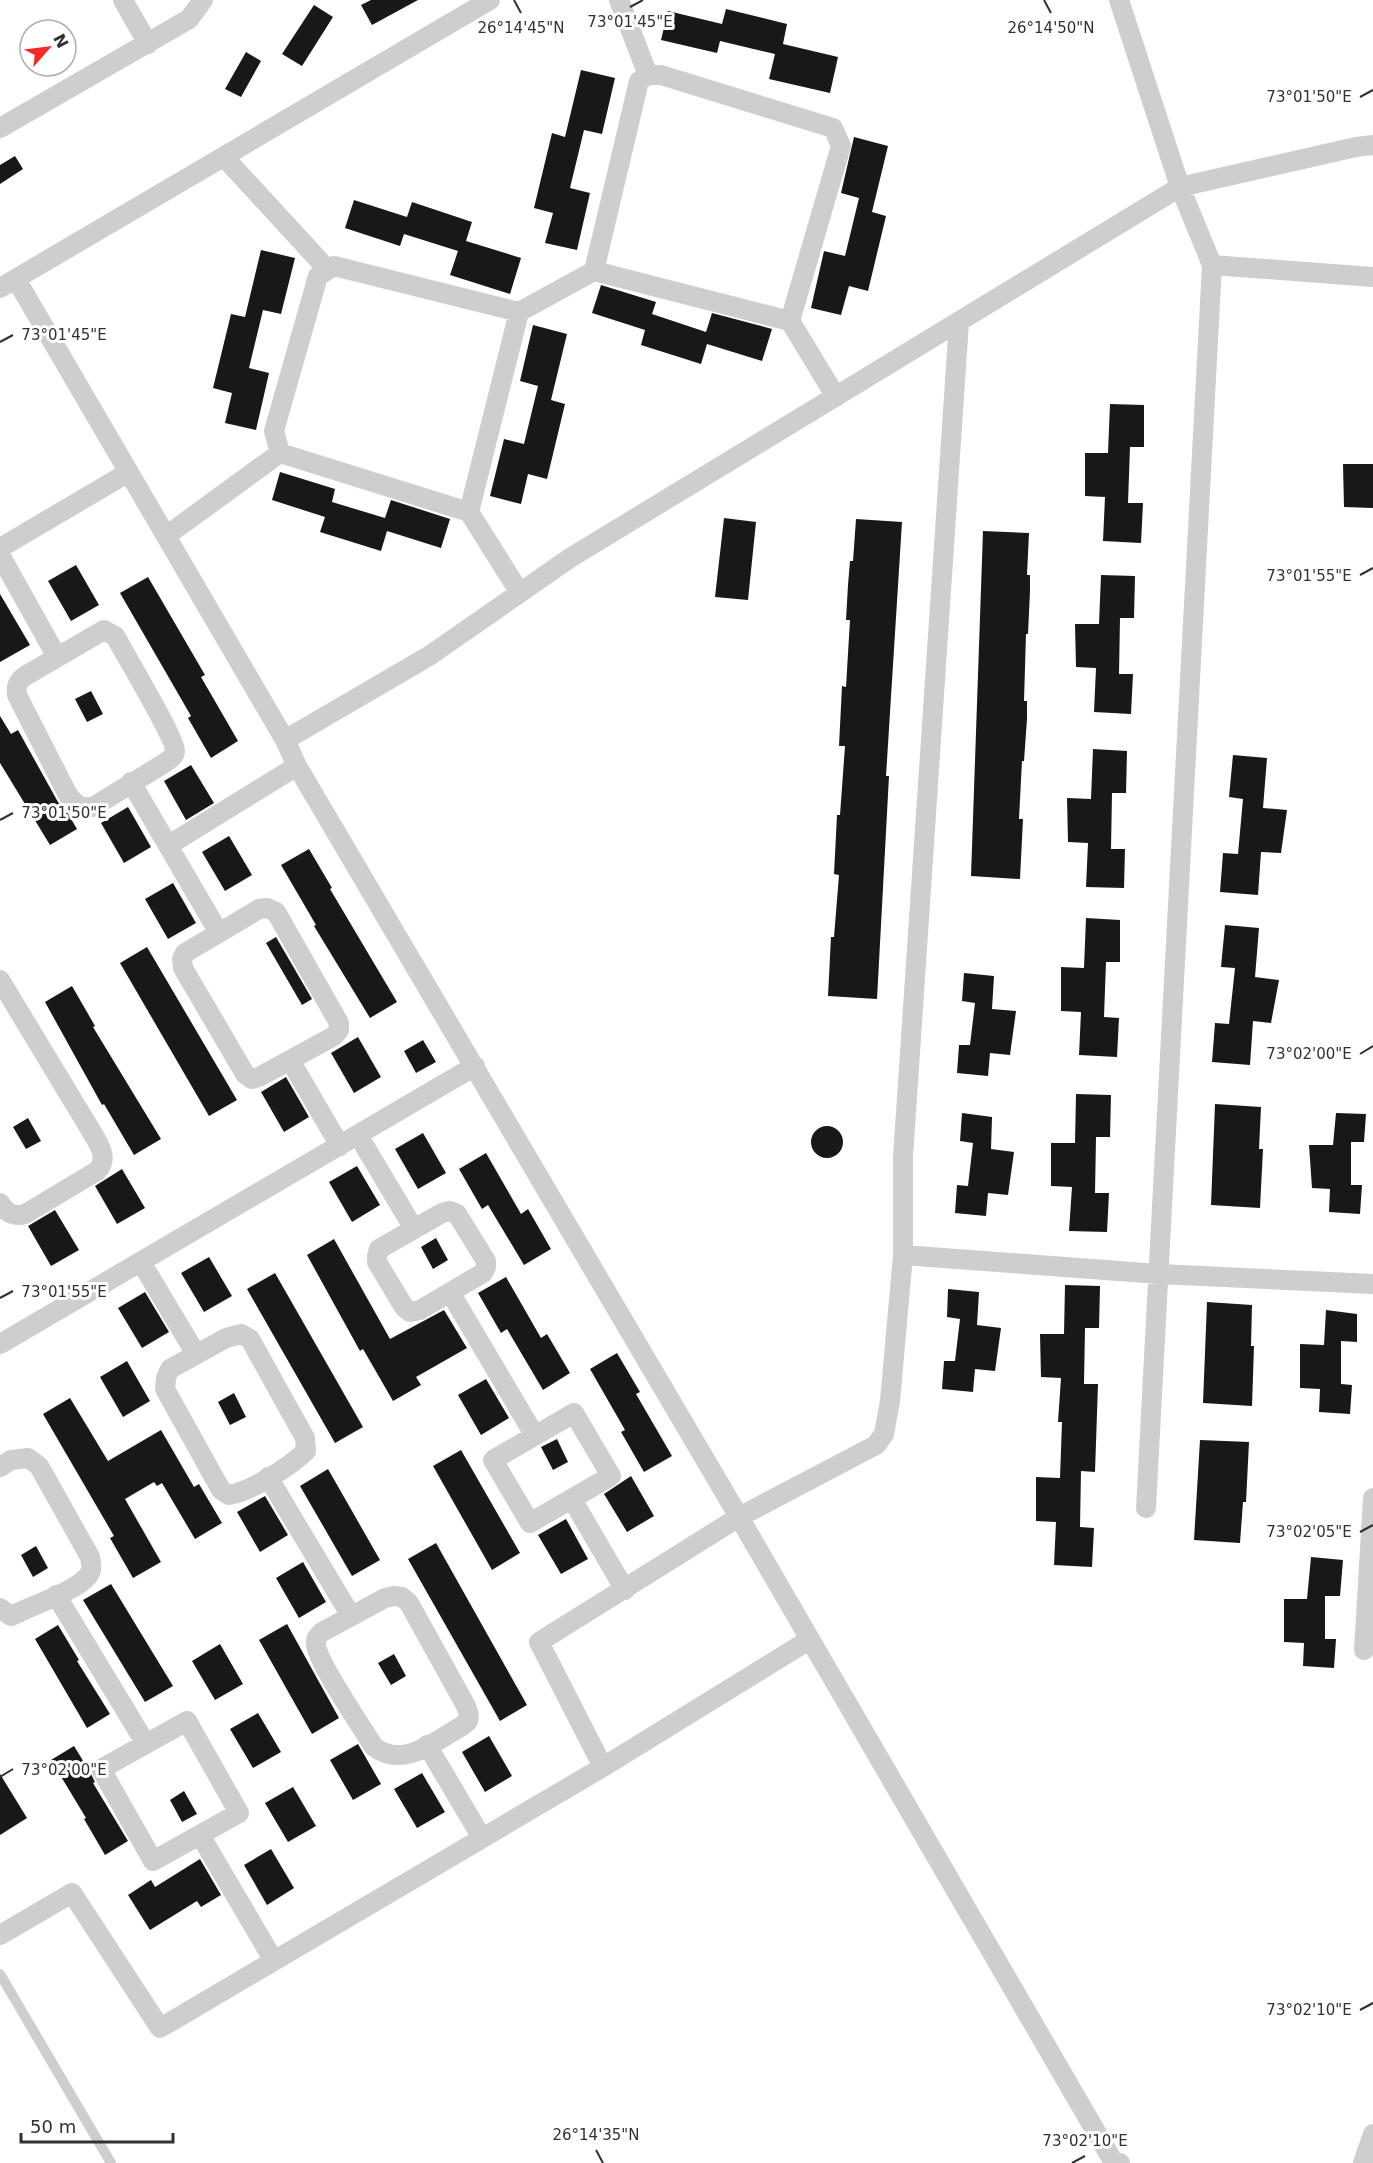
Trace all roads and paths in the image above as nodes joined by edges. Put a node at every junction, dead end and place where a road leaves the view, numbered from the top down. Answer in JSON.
{"nodes":[{"id":1,"x":123,"y":0,"type":"edge"},
{"id":2,"x":203,"y":0,"type":"edge"},
{"id":3,"x":490,"y":0,"type":"edge"},
{"id":4,"x":619,"y":0,"type":"edge"},
{"id":5,"x":1119,"y":0,"type":"edge"},
{"id":6,"x":148,"y":44,"type":"junction"},
{"id":7,"x":648,"y":75,"type":"junction"},
{"id":8,"x":0,"y":128,"type":"edge"},
{"id":9,"x":1373,"y":146,"type":"edge"},
{"id":10,"x":224,"y":157,"type":"junction"},
{"id":11,"x":1180,"y":187,"type":"junction"},
{"id":12,"x":1212,"y":265,"type":"junction"},
{"id":13,"x":328,"y":270,"type":"junction"},
{"id":14,"x":594,"y":271,"type":"junction"},
{"id":15,"x":1373,"y":277,"type":"edge"},
{"id":16,"x":8,"y":284,"type":"edge"},
{"id":17,"x":519,"y":312,"type":"junction"},
{"id":18,"x":790,"y":321,"type":"junction"},
{"id":19,"x":959,"y":322,"type":"junction"},
{"id":20,"x":836,"y":397,"type":"junction"},
{"id":21,"x":280,"y":453,"type":"junction"},
{"id":22,"x":129,"y":472,"type":"junction"},
{"id":23,"x":469,"y":512,"type":"junction"},
{"id":24,"x":166,"y":536,"type":"junction"},
{"id":25,"x":0,"y":548,"type":"edge"},
{"id":26,"x":0,"y":555,"type":"edge"},
{"id":27,"x":520,"y":593,"type":"junction"},
{"id":28,"x":57,"y":657,"type":"junction"},
{"id":29,"x":285,"y":740,"type":"junction"},
{"id":30,"x":297,"y":766,"type":"junction"},
{"id":31,"x":131,"y":782,"type":"junction"},
{"id":32,"x":169,"y":845,"type":"junction"},
{"id":33,"x":219,"y":933,"type":"junction"},
{"id":34,"x":0,"y":980,"type":"edge"},
{"id":35,"x":290,"y":1059,"type":"junction"},
{"id":36,"x":475,"y":1066,"type":"junction"},
{"id":37,"x":358,"y":1135,"type":"junction"},
{"id":38,"x":339,"y":1146,"type":"junction"},
{"id":39,"x":2,"y":1213,"type":"edge"},
{"id":40,"x":414,"y":1229,"type":"junction"},
{"id":41,"x":903,"y":1255,"type":"junction"},
{"id":42,"x":141,"y":1262,"type":"junction"},
{"id":43,"x":1159,"y":1274,"type":"junction"},
{"id":44,"x":1373,"y":1284,"type":"edge"},
{"id":45,"x":450,"y":1292,"type":"junction"},
{"id":46,"x":0,"y":1344,"type":"edge"},
{"id":47,"x":196,"y":1354,"type":"junction"},
{"id":48,"x":535,"y":1436,"type":"junction"},
{"id":49,"x":0,"y":1467,"type":"edge"},
{"id":50,"x":268,"y":1477,"type":"junction"},
{"id":51,"x":1373,"y":1498,"type":"edge"},
{"id":52,"x":572,"y":1499,"type":"junction"},
{"id":53,"x":1146,"y":1508,"type":"dead end"},
{"id":54,"x":739,"y":1517,"type":"junction"},
{"id":55,"x":625,"y":1590,"type":"junction"},
{"id":56,"x":56,"y":1595,"type":"junction"},
{"id":57,"x":0,"y":1608,"type":"edge"},
{"id":58,"x":351,"y":1616,"type":"junction"},
{"id":59,"x":809,"y":1640,"type":"junction"},
{"id":60,"x":1364,"y":1650,"type":"dead end"},
{"id":61,"x":146,"y":1744,"type":"junction"},
{"id":62,"x":428,"y":1745,"type":"junction"},
{"id":63,"x":603,"y":1767,"type":"junction"},
{"id":64,"x":200,"y":1835,"type":"junction"},
{"id":65,"x":482,"y":1838,"type":"junction"},
{"id":66,"x":0,"y":1935,"type":"edge"},
{"id":67,"x":274,"y":1961,"type":"junction"},
{"id":68,"x":0,"y":1974,"type":"edge"},
{"id":69,"x":1373,"y":2134,"type":"edge"},
{"id":70,"x":111,"y":2163,"type":"edge"},
{"id":71,"x":1120,"y":2163,"type":"edge"},
{"id":72,"x":1363,"y":2163,"type":"edge"}],
"edges":[{"from":1,"to":6,"type":"street"},
{"from":2,"to":6,"type":"street"},
{"from":3,"to":10,"type":"street"},
{"from":4,"to":7,"type":"street"},
{"from":5,"to":11,"type":"street"},
{"from":6,"to":8,"type":"street"},
{"from":7,"to":14,"type":"street"},
{"from":7,"to":18,"type":"street"},
{"from":9,"to":11,"type":"street"},
{"from":10,"to":13,"type":"street"},
{"from":10,"to":16,"type":"street"},
{"from":11,"to":12,"type":"street"},
{"from":11,"to":19,"type":"street"},
{"from":12,"to":15,"type":"street"},
{"from":12,"to":43,"type":"street"},
{"from":13,"to":17,"type":"street"},
{"from":13,"to":21,"type":"street"},
{"from":14,"to":17,"type":"street"},
{"from":14,"to":18,"type":"street"},
{"from":16,"to":22,"type":"street"},
{"from":17,"to":23,"type":"street"},
{"from":18,"to":20,"type":"street"},
{"from":19,"to":20,"type":"street"},
{"from":19,"to":41,"type":"street"},
{"from":20,"to":27,"type":"street"},
{"from":21,"to":23,"type":"street"},
{"from":21,"to":24,"type":"street"},
{"from":22,"to":24,"type":"street"},
{"from":22,"to":25,"type":"street"},
{"from":23,"to":27,"type":"street"},
{"from":24,"to":29,"type":"street"},
{"from":26,"to":28,"type":"street"},
{"from":27,"to":29,"type":"street"},
{"from":28,"to":31,"type":"street"},
{"from":28,"to":31,"type":"street"},
{"from":29,"to":30,"type":"street"},
{"from":30,"to":32,"type":"street"},
{"from":30,"to":36,"type":"street"},
{"from":31,"to":32,"type":"street"},
{"from":32,"to":33,"type":"street"},
{"from":33,"to":35,"type":"street"},
{"from":33,"to":35,"type":"street"},
{"from":34,"to":39,"type":"street"},
{"from":35,"to":38,"type":"street"},
{"from":36,"to":37,"type":"street"},
{"from":36,"to":54,"type":"street"},
{"from":37,"to":38,"type":"street"},
{"from":37,"to":40,"type":"street"},
{"from":38,"to":42,"type":"street"},
{"from":40,"to":45,"type":"street"},
{"from":40,"to":45,"type":"street"},
{"from":41,"to":43,"type":"street"},
{"from":41,"to":54,"type":"street"},
{"from":42,"to":46,"type":"street"},
{"from":42,"to":47,"type":"street"},
{"from":43,"to":44,"type":"street"},
{"from":43,"to":53,"type":"street"},
{"from":45,"to":48,"type":"street"},
{"from":47,"to":50,"type":"street"},
{"from":47,"to":50,"type":"street"},
{"from":48,"to":52,"type":"street"},
{"from":48,"to":52,"type":"street"},
{"from":49,"to":56,"type":"street"},
{"from":50,"to":58,"type":"street"},
{"from":51,"to":60,"type":"street"},
{"from":52,"to":55,"type":"street"},
{"from":54,"to":55,"type":"street"},
{"from":54,"to":59,"type":"street"},
{"from":55,"to":63,"type":"street"},
{"from":56,"to":57,"type":"street"},
{"from":56,"to":61,"type":"street"},
{"from":58,"to":62,"type":"street"},
{"from":58,"to":62,"type":"street"},
{"from":59,"to":63,"type":"street"},
{"from":59,"to":71,"type":"street"},
{"from":61,"to":64,"type":"street"},
{"from":61,"to":64,"type":"street"},
{"from":62,"to":65,"type":"street"},
{"from":63,"to":65,"type":"street"},
{"from":64,"to":67,"type":"street"},
{"from":65,"to":67,"type":"street"},
{"from":66,"to":67,"type":"street"},
{"from":68,"to":70,"type":"lane"},
{"from":69,"to":72,"type":"street"}]}
